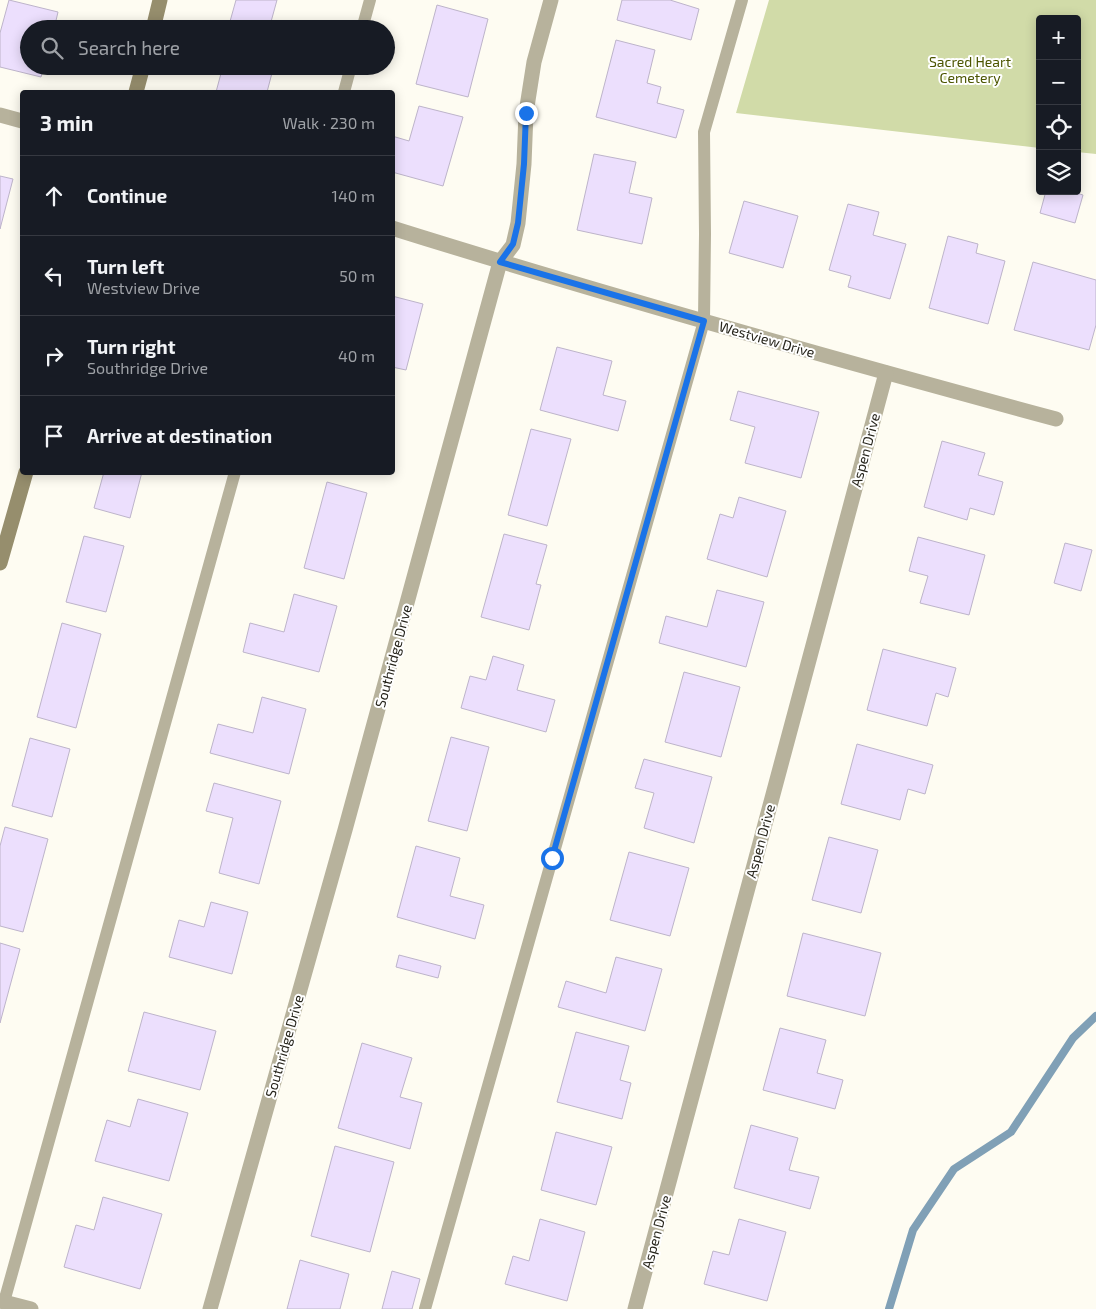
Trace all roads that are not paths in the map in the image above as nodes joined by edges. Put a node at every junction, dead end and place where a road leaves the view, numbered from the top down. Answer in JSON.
{"nodes":[{"id":1,"x":160,"y":0,"type":"edge"},
{"id":2,"x":370,"y":0,"type":"edge"},
{"id":3,"x":551,"y":0,"type":"edge"},
{"id":4,"x":742,"y":0,"type":"edge"},
{"id":5,"x":155,"y":20,"type":"edge"},
{"id":6,"x":364,"y":20,"type":"edge"},
{"id":7,"x":141,"y":75,"type":"edge"},
{"id":8,"x":349,"y":75,"type":"edge"},
{"id":9,"x":137,"y":90,"type":"edge"},
{"id":10,"x":345,"y":90,"type":"edge"},
{"id":11,"x":0,"y":115,"type":"edge"},
{"id":12,"x":20,"y":120,"type":"edge"},
{"id":13,"x":395,"y":229,"type":"edge"},
{"id":14,"x":500,"y":262,"type":"junction"},
{"id":15,"x":704,"y":321,"type":"junction"},
{"id":16,"x":886,"y":373,"type":"junction"},
{"id":17,"x":1056,"y":419,"type":"dead end"},
{"id":18,"x":25,"y":475,"type":"edge"},
{"id":19,"x":234,"y":475,"type":"edge"},
{"id":20,"x":0,"y":563,"type":"edge"},
{"id":21,"x":2,"y":1301,"type":"edge"},
{"id":22,"x":31,"y":1309,"type":"edge"},
{"id":23,"x":210,"y":1309,"type":"edge"},
{"id":24,"x":425,"y":1309,"type":"edge"},
{"id":25,"x":635,"y":1309,"type":"edge"}],
"edges":[{"from":1,"to":5,"type":"street"},
{"from":2,"to":6,"type":"lane"},
{"from":3,"to":14,"type":"street","name":"Southridge Drive"},
{"from":4,"to":15,"type":"lane"},
{"from":7,"to":9,"type":"street"},
{"from":8,"to":10,"type":"lane"},
{"from":11,"to":12,"type":"street"},
{"from":13,"to":14,"type":"street","name":"Westview Drive"},
{"from":14,"to":15,"type":"street","name":"Westview Drive"},
{"from":14,"to":23,"type":"street","name":"Southridge Drive"},
{"from":15,"to":16,"type":"street","name":"Westview Drive"},
{"from":15,"to":24,"type":"lane"},
{"from":16,"to":17,"type":"street","name":"Westview Drive"},
{"from":16,"to":25,"type":"street","name":"Aspen Drive"},
{"from":18,"to":20,"type":"street"},
{"from":19,"to":21,"type":"lane"},
{"from":21,"to":22,"type":"street"}]}
